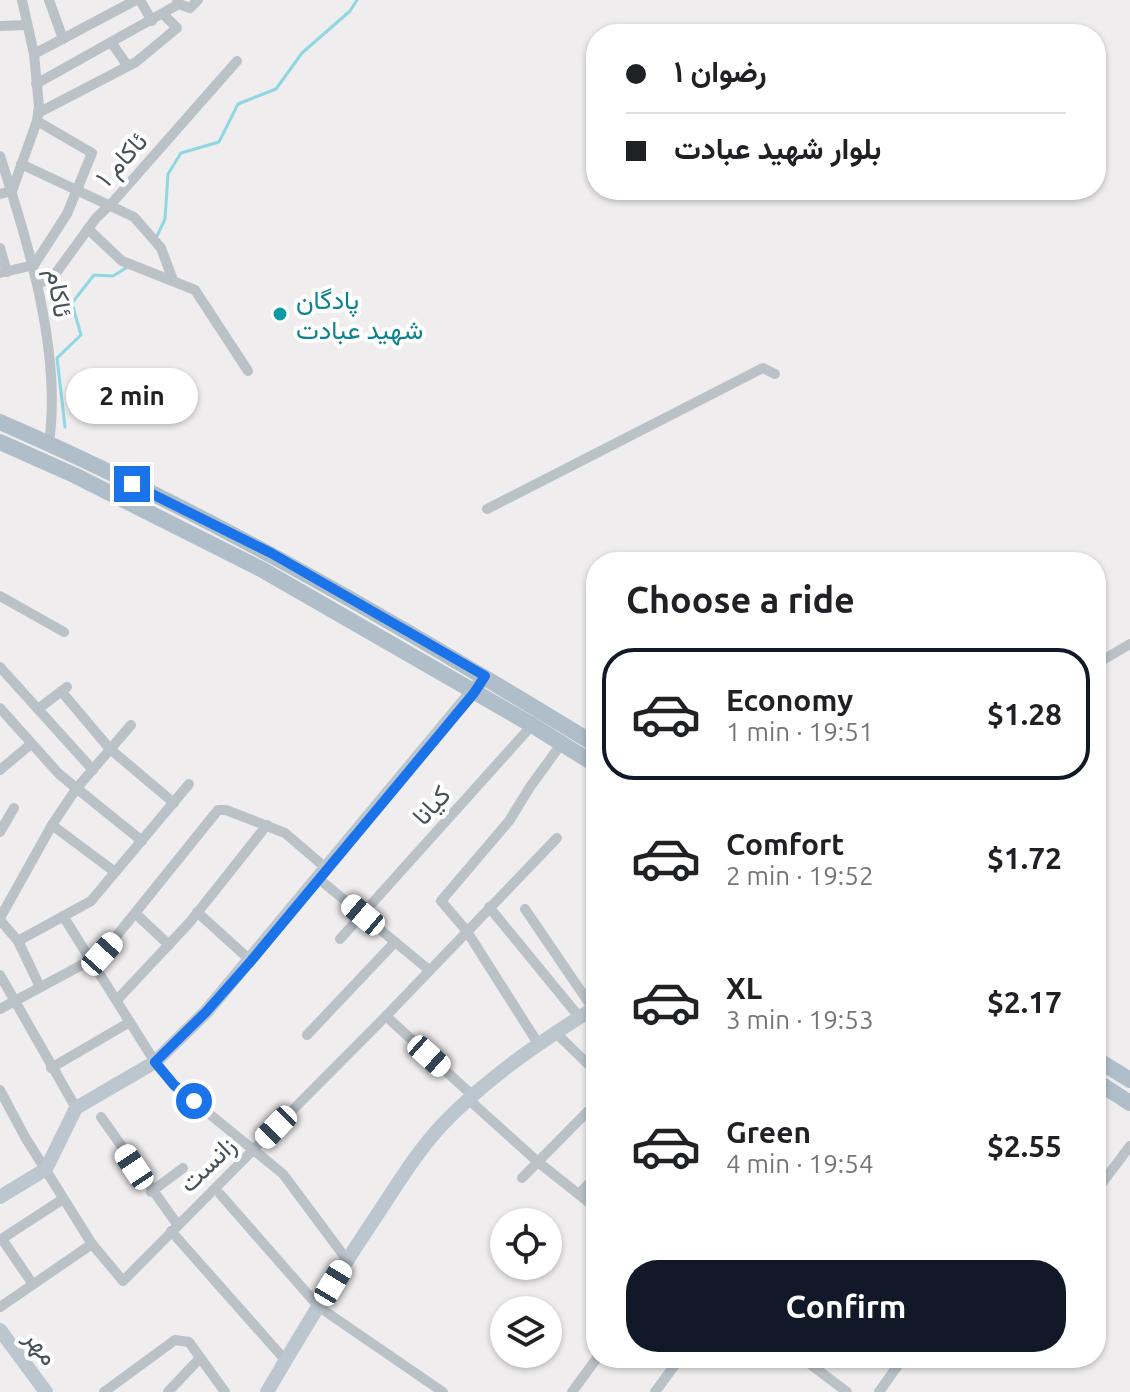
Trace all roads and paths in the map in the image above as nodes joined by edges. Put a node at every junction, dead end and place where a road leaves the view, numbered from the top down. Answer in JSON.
{"nodes":[{"id":1,"x":22,"y":0,"type":"edge"},
{"id":2,"x":138,"y":0,"type":"edge"},
{"id":3,"x":198,"y":0,"type":"edge"},
{"id":4,"x":51,"y":1,"type":"edge"},
{"id":5,"x":178,"y":2,"type":"edge"},
{"id":6,"x":163,"y":14,"type":"junction"},
{"id":7,"x":152,"y":21,"type":"junction"},
{"id":8,"x":27,"y":25,"type":"junction"},
{"id":9,"x":0,"y":26,"type":"edge"},
{"id":10,"x":63,"y":39,"type":"junction"},
{"id":11,"x":111,"y":42,"type":"junction"},
{"id":12,"x":34,"y":54,"type":"junction"},
{"id":13,"x":237,"y":61,"type":"dead end"},
{"id":14,"x":127,"y":65,"type":"junction"},
{"id":15,"x":36,"y":84,"type":"junction"},
{"id":16,"x":38,"y":117,"type":"junction"},
{"id":17,"x":0,"y":156,"type":"edge"},
{"id":18,"x":21,"y":164,"type":"junction"},
{"id":19,"x":77,"y":189,"type":"junction"},
{"id":20,"x":12,"y":191,"type":"junction"},
{"id":21,"x":0,"y":194,"type":"edge"},
{"id":22,"x":110,"y":205,"type":"junction"},
{"id":23,"x":88,"y":229,"type":"junction"},
{"id":24,"x":0,"y":248,"type":"edge"},
{"id":25,"x":34,"y":265,"type":"junction"},
{"id":26,"x":4,"y":272,"type":"edge"},
{"id":27,"x":173,"y":280,"type":"junction"},
{"id":28,"x":38,"y":284,"type":"junction"},
{"id":29,"x":248,"y":371,"type":"dead end"},
{"id":30,"x":775,"y":374,"type":"dead end"},
{"id":31,"x":0,"y":422,"type":"edge"},
{"id":32,"x":0,"y":442,"type":"edge"},
{"id":33,"x":49,"y":443,"type":"junction"},
{"id":34,"x":487,"y":509,"type":"dead end"},
{"id":35,"x":271,"y":553,"type":"junction"},
{"id":36,"x":261,"y":569,"type":"junction"},
{"id":37,"x":0,"y":596,"type":"edge"},
{"id":38,"x":64,"y":632,"type":"dead end"},
{"id":39,"x":1130,"y":644,"type":"edge"},
{"id":40,"x":1106,"y":658,"type":"edge"},
{"id":41,"x":0,"y":667,"type":"edge"},
{"id":42,"x":485,"y":676,"type":"junction"},
{"id":43,"x":10,"y":680,"type":"junction"},
{"id":44,"x":0,"y":689,"type":"edge"},
{"id":45,"x":474,"y":693,"type":"junction"},
{"id":46,"x":0,"y":708,"type":"edge"},
{"id":47,"x":38,"y":709,"type":"junction"},
{"id":48,"x":537,"y":718,"type":"junction"},
{"id":49,"x":131,"y":725,"type":"dead end"},
{"id":50,"x":586,"y":740,"type":"edge"},
{"id":51,"x":562,"y":743,"type":"junction"},
{"id":52,"x":31,"y":744,"type":"junction"},
{"id":53,"x":110,"y":749,"type":"junction"},
{"id":54,"x":586,"y":759,"type":"edge"},
{"id":55,"x":0,"y":770,"type":"edge"},
{"id":56,"x":93,"y":770,"type":"junction"},
{"id":57,"x":189,"y":784,"type":"dead end"},
{"id":58,"x":76,"y":789,"type":"junction"},
{"id":59,"x":174,"y":803,"type":"junction"},
{"id":60,"x":14,"y":808,"type":"dead end"},
{"id":61,"x":52,"y":825,"type":"junction"},
{"id":62,"x":267,"y":825,"type":"junction"},
{"id":63,"x":0,"y":832,"type":"edge"},
{"id":64,"x":557,"y":838,"type":"dead end"},
{"id":65,"x":142,"y":841,"type":"junction"},
{"id":66,"x":115,"y":872,"type":"junction"},
{"id":67,"x":323,"y":874,"type":"junction"},
{"id":68,"x":489,"y":907,"type":"junction"},
{"id":69,"x":525,"y":909,"type":"dead end"},
{"id":70,"x":197,"y":912,"type":"junction"},
{"id":71,"x":136,"y":914,"type":"junction"},
{"id":72,"x":363,"y":915,"type":"junction"},
{"id":73,"x":63,"y":916,"type":"junction"},
{"id":74,"x":0,"y":919,"type":"edge"},
{"id":75,"x":466,"y":930,"type":"junction"},
{"id":76,"x":340,"y":939,"type":"dead end"},
{"id":77,"x":18,"y":941,"type":"junction"},
{"id":78,"x":395,"y":942,"type":"junction"},
{"id":79,"x":169,"y":945,"type":"junction"},
{"id":80,"x":251,"y":961,"type":"junction"},
{"id":81,"x":90,"y":962,"type":"junction"},
{"id":82,"x":429,"y":970,"type":"junction"},
{"id":83,"x":0,"y":975,"type":"edge"},
{"id":84,"x":40,"y":987,"type":"junction"},
{"id":85,"x":586,"y":996,"type":"edge"},
{"id":86,"x":14,"y":1000,"type":"junction"},
{"id":87,"x":117,"y":1000,"type":"junction"},
{"id":88,"x":0,"y":1009,"type":"edge"},
{"id":89,"x":586,"y":1012,"type":"edge"},
{"id":90,"x":386,"y":1016,"type":"junction"},
{"id":91,"x":580,"y":1018,"type":"junction"},
{"id":92,"x":130,"y":1022,"type":"junction"},
{"id":93,"x":556,"y":1033,"type":"junction"},
{"id":94,"x":307,"y":1035,"type":"dead end"},
{"id":95,"x":539,"y":1045,"type":"junction"},
{"id":96,"x":155,"y":1062,"type":"junction"},
{"id":97,"x":586,"y":1062,"type":"edge"},
{"id":98,"x":1106,"y":1065,"type":"edge"},
{"id":99,"x":51,"y":1068,"type":"junction"},
{"id":100,"x":1130,"y":1080,"type":"edge"},
{"id":101,"x":0,"y":1090,"type":"edge"},
{"id":102,"x":1106,"y":1093,"type":"edge"},
{"id":103,"x":471,"y":1098,"type":"junction"},
{"id":104,"x":1130,"y":1103,"type":"edge"},
{"id":105,"x":76,"y":1108,"type":"junction"},
{"id":106,"x":12,"y":1110,"type":"junction"},
{"id":107,"x":586,"y":1113,"type":"edge"},
{"id":108,"x":0,"y":1117,"type":"edge"},
{"id":109,"x":101,"y":1117,"type":"dead end"},
{"id":110,"x":1130,"y":1146,"type":"edge"},
{"id":111,"x":255,"y":1149,"type":"junction"},
{"id":112,"x":538,"y":1162,"type":"junction"},
{"id":113,"x":183,"y":1168,"type":"dead end"},
{"id":114,"x":46,"y":1169,"type":"junction"},
{"id":115,"x":522,"y":1178,"type":"dead end"},
{"id":116,"x":1106,"y":1178,"type":"edge"},
{"id":117,"x":586,"y":1187,"type":"edge"},
{"id":118,"x":151,"y":1192,"type":"junction"},
{"id":119,"x":220,"y":1194,"type":"dead end"},
{"id":120,"x":579,"y":1194,"type":"junction"},
{"id":121,"x":0,"y":1197,"type":"edge"},
{"id":122,"x":63,"y":1199,"type":"junction"},
{"id":123,"x":586,"y":1200,"type":"edge"},
{"id":124,"x":174,"y":1228,"type":"junction"},
{"id":125,"x":1,"y":1239,"type":"edge"},
{"id":126,"x":92,"y":1244,"type":"junction"},
{"id":127,"x":347,"y":1260,"type":"junction"},
{"id":128,"x":32,"y":1283,"type":"junction"},
{"id":129,"x":0,"y":1307,"type":"edge"},
{"id":130,"x":319,"y":1307,"type":"junction"},
{"id":131,"x":0,"y":1330,"type":"edge"},
{"id":132,"x":200,"y":1358,"type":"junction"},
{"id":133,"x":286,"y":1361,"type":"junction"},
{"id":134,"x":590,"y":1368,"type":"edge"},
{"id":135,"x":673,"y":1368,"type":"edge"},
{"id":136,"x":815,"y":1368,"type":"edge"},
{"id":137,"x":896,"y":1368,"type":"edge"},
{"id":138,"x":46,"y":1392,"type":"edge"},
{"id":139,"x":104,"y":1392,"type":"edge"},
{"id":140,"x":168,"y":1392,"type":"edge"},
{"id":141,"x":225,"y":1392,"type":"edge"},
{"id":142,"x":267,"y":1392,"type":"edge"},
{"id":143,"x":443,"y":1392,"type":"edge"},
{"id":144,"x":572,"y":1392,"type":"edge"},
{"id":145,"x":655,"y":1392,"type":"edge"},
{"id":146,"x":847,"y":1392,"type":"edge"},
{"id":147,"x":879,"y":1392,"type":"edge"}],
"edges":[{"from":1,"to":8,"type":"street"},
{"from":2,"to":7,"type":"street"},
{"from":2,"to":10,"type":"street"},
{"from":3,"to":5,"type":"street"},
{"from":4,"to":10,"type":"street"},
{"from":5,"to":6,"type":"street"},
{"from":6,"to":7,"type":"street"},
{"from":6,"to":14,"type":"street"},
{"from":7,"to":11,"type":"street"},
{"from":8,"to":9,"type":"street"},
{"from":8,"to":12,"type":"street"},
{"from":10,"to":12,"type":"street"},
{"from":11,"to":14,"type":"street"},
{"from":11,"to":15,"type":"street"},
{"from":12,"to":15,"type":"street"},
{"from":13,"to":22,"type":"street","name":"ئاکام ۱"},
{"from":14,"to":16,"type":"street"},
{"from":15,"to":16,"type":"street"},
{"from":16,"to":18,"type":"street"},
{"from":16,"to":19,"type":"street"},
{"from":17,"to":20,"type":"street","name":"ئاکام"},
{"from":18,"to":19,"type":"street"},
{"from":18,"to":20,"type":"street"},
{"from":19,"to":22,"type":"street"},
{"from":19,"to":25,"type":"street"},
{"from":20,"to":21,"type":"street"},
{"from":20,"to":25,"type":"street","name":"ئاکام"},
{"from":22,"to":23,"type":"street","name":"ئاکام ۱"},
{"from":22,"to":27,"type":"street"},
{"from":23,"to":27,"type":"street"},
{"from":23,"to":28,"type":"street","name":"ئاکام ۱"},
{"from":24,"to":26,"type":"street"},
{"from":25,"to":26,"type":"street"},
{"from":25,"to":28,"type":"street","name":"ئاکام"},
{"from":27,"to":29,"type":"street"},
{"from":28,"to":33,"type":"street","name":"ئاکام"},
{"from":30,"to":34,"type":"street"},
{"from":31,"to":33,"type":"main road"},
{"from":32,"to":36,"type":"main road"},
{"from":33,"to":35,"type":"main road"},
{"from":35,"to":36,"type":"main road"},
{"from":35,"to":42,"type":"main road"},
{"from":36,"to":45,"type":"main road"},
{"from":37,"to":38,"type":"street"},
{"from":39,"to":40,"type":"street"},
{"from":41,"to":43,"type":"street"},
{"from":42,"to":45,"type":"street"},
{"from":42,"to":48,"type":"main road"},
{"from":43,"to":44,"type":"street"},
{"from":43,"to":47,"type":"street"},
{"from":45,"to":48,"type":"main road"},
{"from":45,"to":67,"type":"street"},
{"from":46,"to":52,"type":"street"},
{"from":47,"to":53,"type":"street"},
{"from":47,"to":56,"type":"street"},
{"from":48,"to":50,"type":"main road"},
{"from":48,"to":51,"type":"main road"},
{"from":48,"to":72,"type":"street","name":"کیانا"},
{"from":49,"to":53,"type":"street"},
{"from":51,"to":54,"type":"main road"},
{"from":51,"to":75,"type":"street"},
{"from":52,"to":55,"type":"street"},
{"from":52,"to":58,"type":"street"},
{"from":53,"to":56,"type":"street"},
{"from":53,"to":59,"type":"street"},
{"from":56,"to":58,"type":"street"},
{"from":57,"to":59,"type":"street"},
{"from":58,"to":61,"type":"street"},
{"from":58,"to":65,"type":"street"},
{"from":59,"to":65,"type":"street"},
{"from":60,"to":63,"type":"street"},
{"from":61,"to":66,"type":"street"},
{"from":61,"to":74,"type":"street"},
{"from":62,"to":67,"type":"street"},
{"from":62,"to":70,"type":"street"},
{"from":62,"to":71,"type":"street"},
{"from":64,"to":68,"type":"street","name":"زانست"},
{"from":65,"to":66,"type":"street"},
{"from":66,"to":73,"type":"street"},
{"from":67,"to":72,"type":"street"},
{"from":67,"to":80,"type":"street"},
{"from":68,"to":75,"type":"street","name":"زانست"},
{"from":68,"to":91,"type":"street"},
{"from":69,"to":85,"type":"street"},
{"from":70,"to":79,"type":"street"},
{"from":70,"to":80,"type":"street"},
{"from":71,"to":79,"type":"street"},
{"from":71,"to":81,"type":"street"},
{"from":72,"to":76,"type":"street","name":"کیانا"},
{"from":72,"to":78,"type":"street"},
{"from":73,"to":77,"type":"street"},
{"from":73,"to":81,"type":"street"},
{"from":74,"to":77,"type":"street"},
{"from":75,"to":82,"type":"street","name":"زانست"},
{"from":75,"to":95,"type":"street"},
{"from":77,"to":84,"type":"street"},
{"from":78,"to":82,"type":"street"},
{"from":78,"to":94,"type":"street"},
{"from":79,"to":87,"type":"street"},
{"from":80,"to":96,"type":"street"},
{"from":81,"to":84,"type":"street"},
{"from":81,"to":87,"type":"street"},
{"from":82,"to":90,"type":"street","name":"زانست"},
{"from":83,"to":86,"type":"street"},
{"from":84,"to":86,"type":"street"},
{"from":86,"to":88,"type":"street"},
{"from":86,"to":99,"type":"street"},
{"from":87,"to":92,"type":"street"},
{"from":89,"to":91,"type":"street"},
{"from":90,"to":103,"type":"street"},
{"from":90,"to":111,"type":"street","name":"زانست"},
{"from":91,"to":93,"type":"street"},
{"from":92,"to":96,"type":"street"},
{"from":92,"to":99,"type":"street"},
{"from":93,"to":95,"type":"street"},
{"from":93,"to":97,"type":"street"},
{"from":95,"to":103,"type":"street"},
{"from":96,"to":105,"type":"street"},
{"from":96,"to":111,"type":"street"},
{"from":98,"to":100,"type":"main road"},
{"from":99,"to":105,"type":"street"},
{"from":101,"to":106,"type":"street"},
{"from":102,"to":104,"type":"main road"},
{"from":103,"to":112,"type":"street"},
{"from":103,"to":127,"type":"street"},
{"from":105,"to":114,"type":"street"},
{"from":106,"to":108,"type":"street"},
{"from":106,"to":114,"type":"street"},
{"from":107,"to":112,"type":"street"},
{"from":109,"to":118,"type":"street"},
{"from":110,"to":116,"type":"street"},
{"from":111,"to":124,"type":"street","name":"زانست"},
{"from":111,"to":127,"type":"street"},
{"from":112,"to":115,"type":"street"},
{"from":112,"to":120,"type":"street"},
{"from":113,"to":118,"type":"street"},
{"from":114,"to":121,"type":"street"},
{"from":114,"to":122,"type":"street"},
{"from":117,"to":120,"type":"street"},
{"from":118,"to":124,"type":"street"},
{"from":119,"to":130,"type":"street"},
{"from":120,"to":123,"type":"street"},
{"from":122,"to":125,"type":"street"},
{"from":122,"to":126,"type":"street"},
{"from":124,"to":126,"type":"street","name":"زانست"},
{"from":124,"to":133,"type":"street"},
{"from":125,"to":128,"type":"street"},
{"from":126,"to":128,"type":"street"},
{"from":127,"to":130,"type":"street"},
{"from":128,"to":129,"type":"street"},
{"from":130,"to":133,"type":"street"},
{"from":130,"to":143,"type":"street"},
{"from":131,"to":138,"type":"street","name":"مهر"},
{"from":132,"to":139,"type":"street"},
{"from":132,"to":140,"type":"street"},
{"from":132,"to":141,"type":"street"},
{"from":133,"to":142,"type":"street"},
{"from":134,"to":144,"type":"street"},
{"from":135,"to":145,"type":"street"},
{"from":136,"to":146,"type":"street"},
{"from":137,"to":147,"type":"street"}]}
